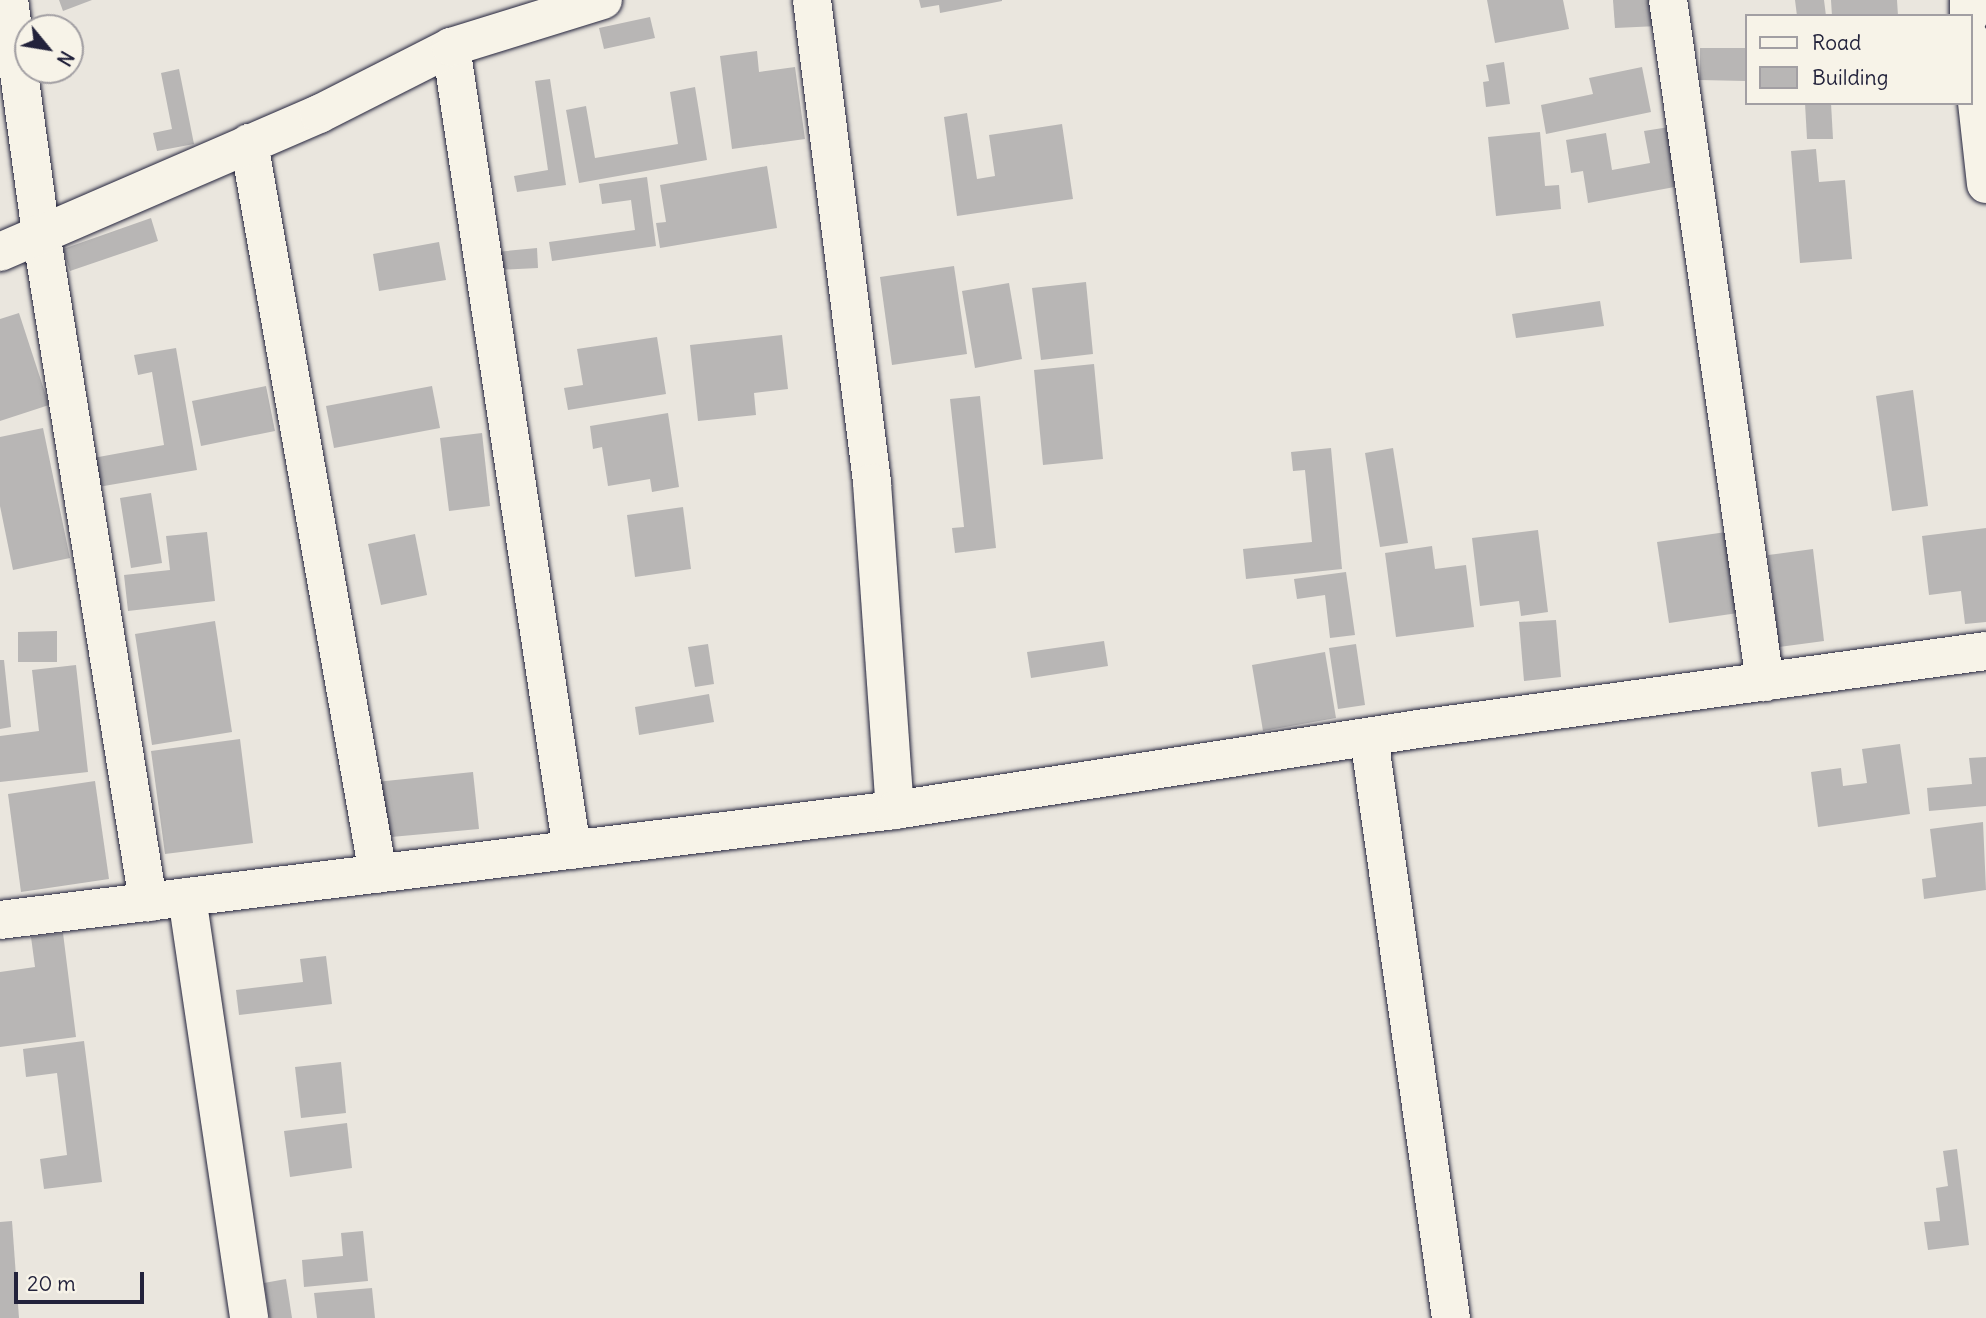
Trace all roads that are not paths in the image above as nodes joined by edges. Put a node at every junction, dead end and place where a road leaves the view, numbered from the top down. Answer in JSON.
{"nodes":[{"id":1,"x":9,"y":0,"type":"edge"},
{"id":2,"x":603,"y":0,"type":"edge"},
{"id":3,"x":812,"y":0,"type":"edge"},
{"id":4,"x":1668,"y":0,"type":"edge"},
{"id":5,"x":451,"y":47,"type":"junction"},
{"id":6,"x":1972,"y":56,"type":"edge"},
{"id":7,"x":249,"y":143,"type":"junction"},
{"id":8,"x":1986,"y":184,"type":"edge"},
{"id":9,"x":41,"y":233,"type":"junction"},
{"id":10,"x":0,"y":253,"type":"edge"},
{"id":11,"x":1986,"y":651,"type":"edge"},
{"id":12,"x":1765,"y":682,"type":"junction"},
{"id":13,"x":1369,"y":737,"type":"junction"},
{"id":14,"x":895,"y":810,"type":"junction"},
{"id":15,"x":572,"y":850,"type":"junction"},
{"id":16,"x":378,"y":874,"type":"junction"},
{"id":17,"x":187,"y":897,"type":"junction"},
{"id":18,"x":148,"y":902,"type":"junction"},
{"id":19,"x":0,"y":920,"type":"edge"},
{"id":20,"x":249,"y":1318,"type":"edge"},
{"id":21,"x":1451,"y":1318,"type":"edge"}],
"edges":[{"from":1,"to":9,"type":"street"},
{"from":2,"to":5,"type":"street"},
{"from":3,"to":14,"type":"street"},
{"from":4,"to":12,"type":"street"},
{"from":5,"to":7,"type":"street"},
{"from":5,"to":15,"type":"street"},
{"from":6,"to":8,"type":"street"},
{"from":7,"to":9,"type":"street"},
{"from":7,"to":16,"type":"street"},
{"from":9,"to":10,"type":"street"},
{"from":9,"to":18,"type":"street"},
{"from":11,"to":12,"type":"street"},
{"from":12,"to":13,"type":"street"},
{"from":13,"to":14,"type":"street"},
{"from":13,"to":21,"type":"street"},
{"from":14,"to":15,"type":"street"},
{"from":15,"to":16,"type":"street"},
{"from":16,"to":17,"type":"street"},
{"from":17,"to":18,"type":"street"},
{"from":17,"to":20,"type":"street"},
{"from":18,"to":19,"type":"street"}]}
